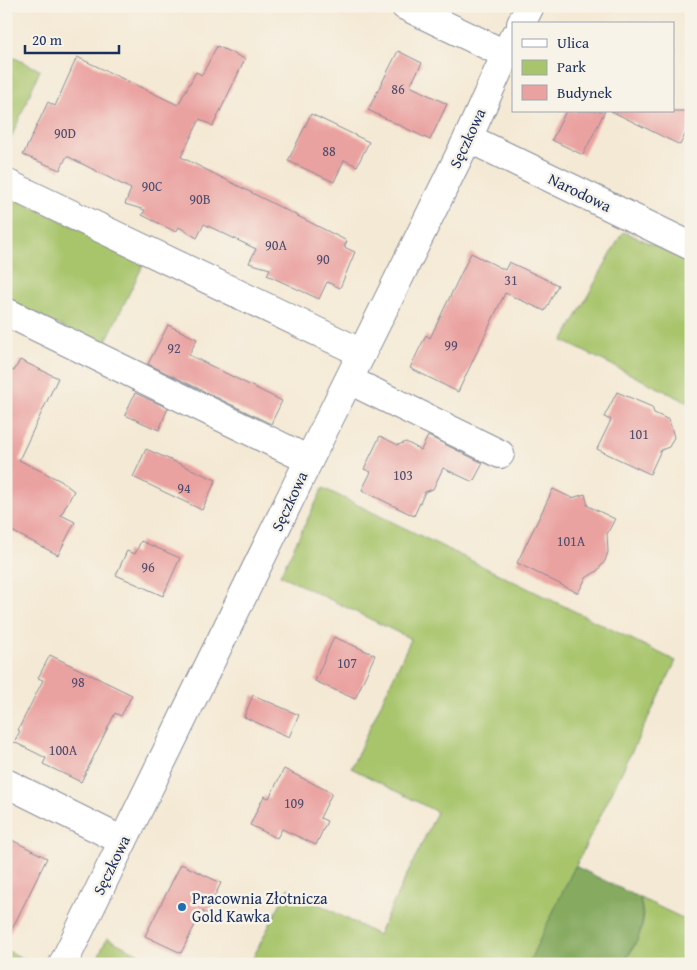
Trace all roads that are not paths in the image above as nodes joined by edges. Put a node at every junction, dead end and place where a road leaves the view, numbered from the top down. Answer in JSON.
{"nodes":[{"id":1,"x":405,"y":6,"type":"edge"},
{"id":2,"x":530,"y":6,"type":"edge"},
{"id":3,"x":522,"y":22,"type":"edge"},
{"id":4,"x":509,"y":46,"type":"edge"},
{"id":5,"x":468,"y":138,"type":"junction"},
{"id":6,"x":8,"y":184,"type":"dead end"},
{"id":7,"x":691,"y":246,"type":"edge"},
{"id":8,"x":6,"y":312,"type":"edge"},
{"id":9,"x":362,"y":353,"type":"junction"},
{"id":10,"x":349,"y":380,"type":"junction"},
{"id":11,"x":500,"y":454,"type":"dead end"},
{"id":12,"x":309,"y":460,"type":"junction"},
{"id":13,"x":6,"y":783,"type":"edge"},
{"id":14,"x":123,"y":841,"type":"junction"},
{"id":15,"x":63,"y":964,"type":"edge"}],
"edges":[{"from":1,"to":4,"type":"street"},
{"from":2,"to":3,"type":"street"},
{"from":4,"to":5,"type":"street","name":"Sęczkowa"},
{"from":5,"to":7,"type":"street","name":"Narodowa"},
{"from":5,"to":9,"type":"street","name":"Sęczkowa"},
{"from":6,"to":9,"type":"street"},
{"from":8,"to":12,"type":"street"},
{"from":9,"to":10,"type":"street","name":"Sęczkowa"},
{"from":10,"to":11,"type":"street"},
{"from":10,"to":12,"type":"street","name":"Sęczkowa"},
{"from":12,"to":14,"type":"street","name":"Sęczkowa"},
{"from":13,"to":14,"type":"street"},
{"from":14,"to":15,"type":"street","name":"Sęczkowa"}]}
